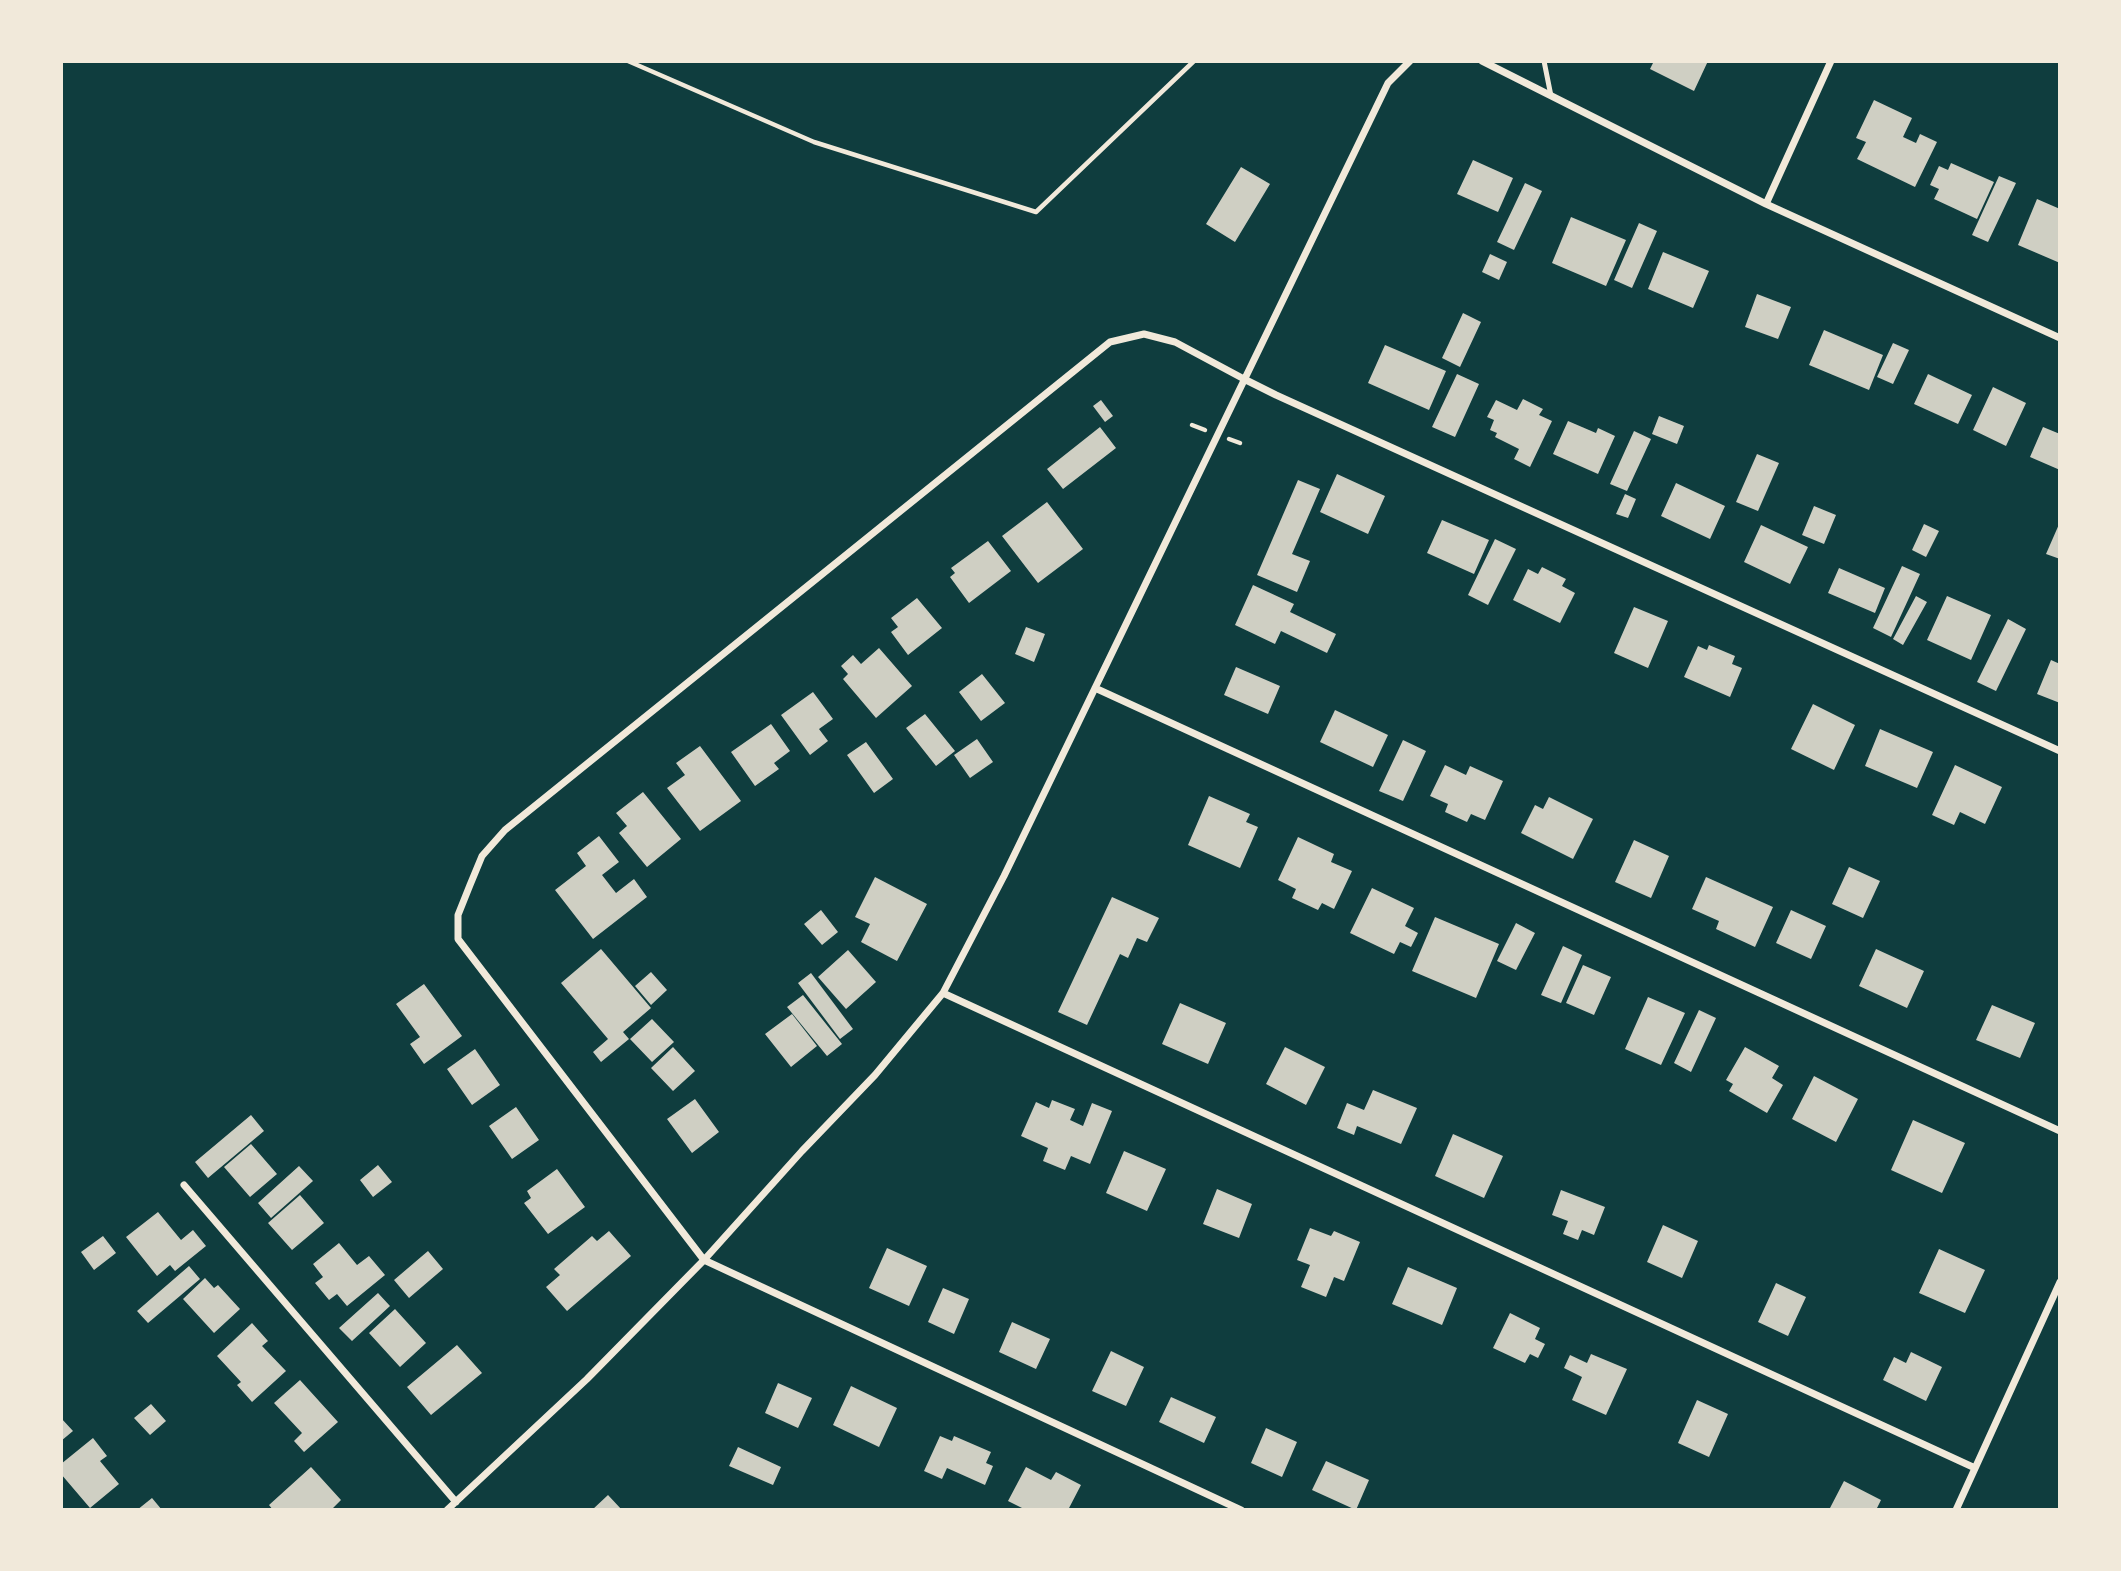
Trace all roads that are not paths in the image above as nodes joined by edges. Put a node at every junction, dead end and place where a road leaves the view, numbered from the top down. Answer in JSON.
{"nodes":[{"id":1,"x":1410,"y":61,"type":"edge"},
{"id":2,"x":1482,"y":61,"type":"edge"},
{"id":3,"x":1544,"y":61,"type":"edge"},
{"id":4,"x":1831,"y":61,"type":"edge"},
{"id":5,"x":1551,"y":96,"type":"junction"},
{"id":6,"x":1766,"y":204,"type":"junction"},
{"id":7,"x":2060,"y":338,"type":"edge"},
{"id":8,"x":1244,"y":379,"type":"junction"},
{"id":9,"x":1094,"y":688,"type":"junction"},
{"id":10,"x":2060,"y":751,"type":"edge"},
{"id":11,"x":943,"y":993,"type":"junction"},
{"id":12,"x":2060,"y":1131,"type":"edge"},
{"id":13,"x":184,"y":1185,"type":"dead end"},
{"id":14,"x":704,"y":1260,"type":"junction"},
{"id":15,"x":2060,"y":1282,"type":"edge"},
{"id":16,"x":1975,"y":1468,"type":"junction"},
{"id":17,"x":456,"y":1502,"type":"junction"},
{"id":18,"x":447,"y":1510,"type":"edge"},
{"id":19,"x":1241,"y":1510,"type":"edge"},
{"id":20,"x":1956,"y":1510,"type":"edge"}],
"edges":[{"from":1,"to":8,"type":"street"},
{"from":2,"to":5,"type":"street"},
{"from":3,"to":5,"type":"lane"},
{"from":4,"to":6,"type":"street"},
{"from":5,"to":6,"type":"street"},
{"from":6,"to":7,"type":"street"},
{"from":8,"to":9,"type":"street"},
{"from":8,"to":10,"type":"street"},
{"from":8,"to":14,"type":"street"},
{"from":9,"to":11,"type":"street"},
{"from":9,"to":12,"type":"street"},
{"from":11,"to":14,"type":"street"},
{"from":11,"to":16,"type":"street"},
{"from":13,"to":17,"type":"street"},
{"from":14,"to":17,"type":"street"},
{"from":14,"to":19,"type":"street"},
{"from":15,"to":16,"type":"street"},
{"from":16,"to":20,"type":"street"},
{"from":17,"to":18,"type":"street"}]}
